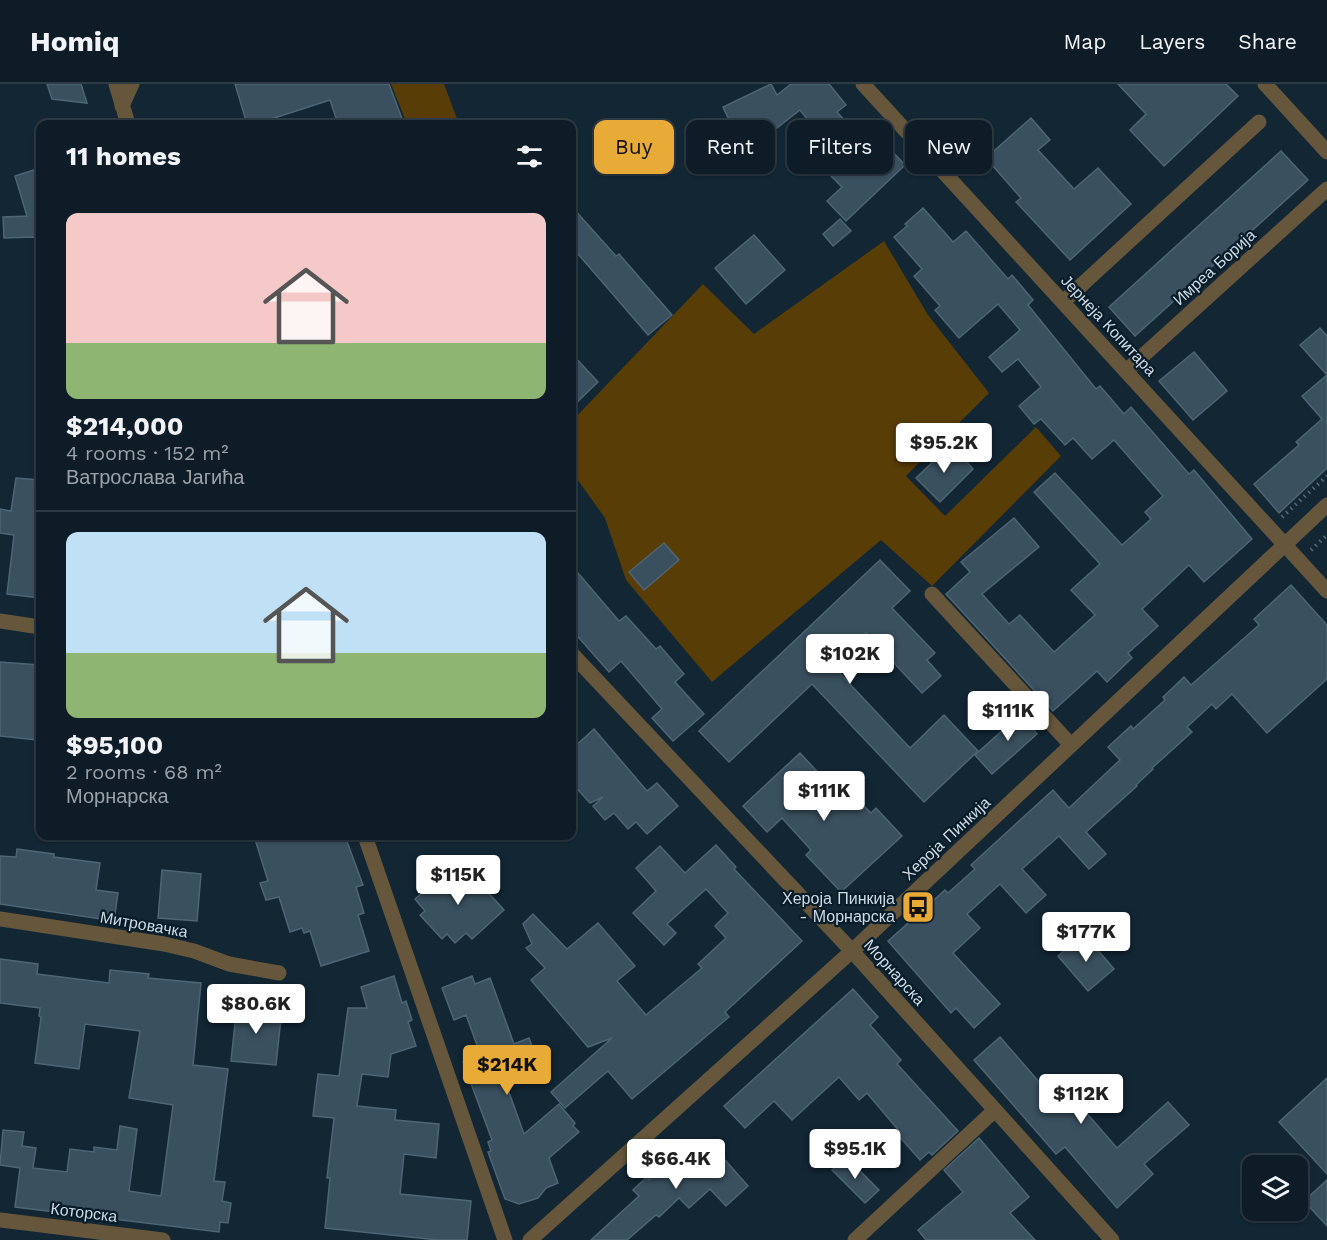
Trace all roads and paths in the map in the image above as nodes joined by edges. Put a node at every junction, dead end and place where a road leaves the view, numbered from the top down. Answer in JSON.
{"nodes":[{"id":1,"x":116,"y":84,"type":"edge"},
{"id":2,"x":132,"y":84,"type":"edge"},
{"id":3,"x":863,"y":84,"type":"edge"},
{"id":4,"x":1265,"y":84,"type":"edge"},
{"id":5,"x":122,"y":106,"type":"junction"},
{"id":6,"x":127,"y":120,"type":"edge"},
{"id":7,"x":1259,"y":122,"type":"dead end"},
{"id":8,"x":1327,"y":152,"type":"edge"},
{"id":9,"x":1327,"y":189,"type":"edge"},
{"id":10,"x":1063,"y":302,"type":"junction"},
{"id":11,"x":1126,"y":371,"type":"junction"},
{"id":12,"x":1327,"y":505,"type":"edge"},
{"id":13,"x":1284,"y":544,"type":"junction"},
{"id":14,"x":1327,"y":591,"type":"edge"},
{"id":15,"x":932,"y":594,"type":"dead end"},
{"id":16,"x":0,"y":621,"type":"edge"},
{"id":17,"x":36,"y":626,"type":"edge"},
{"id":18,"x":576,"y":658,"type":"edge"},
{"id":19,"x":1071,"y":745,"type":"junction"},
{"id":20,"x":366,"y":840,"type":"edge"},
{"id":21,"x":0,"y":919,"type":"edge"},
{"id":22,"x":852,"y":951,"type":"junction"},
{"id":23,"x":279,"y":973,"type":"dead end"},
{"id":24,"x":995,"y":1110,"type":"junction"},
{"id":25,"x":0,"y":1220,"type":"edge"},
{"id":26,"x":85,"y":1235,"type":"edge"},
{"id":27,"x":163,"y":1240,"type":"edge"},
{"id":28,"x":505,"y":1240,"type":"edge"},
{"id":29,"x":530,"y":1240,"type":"edge"},
{"id":30,"x":855,"y":1240,"type":"edge"},
{"id":31,"x":1112,"y":1240,"type":"edge"}],
"edges":[{"from":1,"to":5,"type":"street"},
{"from":2,"to":5,"type":"street"},
{"from":3,"to":10,"type":"street","name":"Јернеја Копитара"},
{"from":4,"to":8,"type":"street"},
{"from":5,"to":6,"type":"street"},
{"from":7,"to":10,"type":"street"},
{"from":9,"to":11,"type":"street","name":"Имреа Борија"},
{"from":10,"to":11,"type":"street","name":"Јернеја Копитара"},
{"from":11,"to":13,"type":"street","name":"Јернеја Копитара"},
{"from":12,"to":13,"type":"street","name":"Хероја Пинкија"},
{"from":13,"to":14,"type":"street","name":"Јернеја Копитара"},
{"from":13,"to":19,"type":"street","name":"Хероја Пинкија"},
{"from":15,"to":19,"type":"street"},
{"from":16,"to":17,"type":"street"},
{"from":18,"to":22,"type":"street","name":"Морнарска"},
{"from":19,"to":22,"type":"street","name":"Хероја Пинкија"},
{"from":20,"to":28,"type":"street"},
{"from":21,"to":23,"type":"street","name":"Митровачка"},
{"from":22,"to":24,"type":"street","name":"Морнарска"},
{"from":22,"to":29,"type":"street","name":"Хероја Пинкија"},
{"from":24,"to":30,"type":"street"},
{"from":24,"to":31,"type":"street","name":"Морнарска"},
{"from":25,"to":26,"type":"street","name":"Которска"},
{"from":26,"to":27,"type":"street","name":"Которска"}]}
